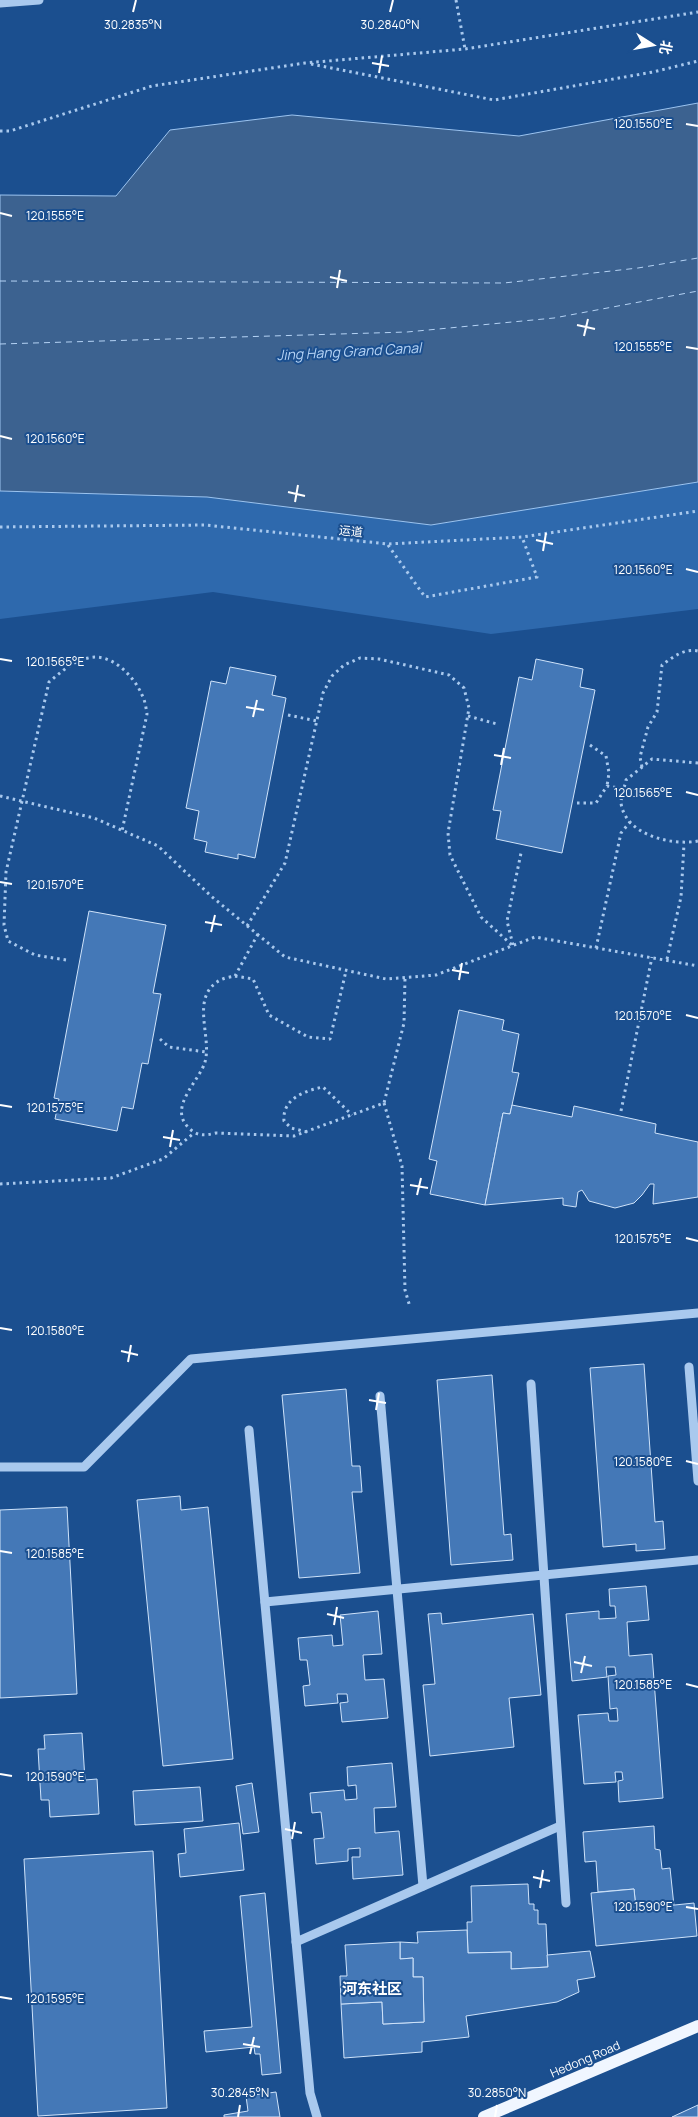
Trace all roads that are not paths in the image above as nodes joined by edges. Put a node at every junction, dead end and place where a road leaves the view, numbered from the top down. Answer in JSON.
{"nodes":[{"id":1,"x":39,"y":0,"type":"edge"},
{"id":2,"x":0,"y":3,"type":"edge"},
{"id":3,"x":698,"y":1313,"type":"edge"},
{"id":4,"x":689,"y":1367,"type":"dead end"},
{"id":5,"x":531,"y":1384,"type":"dead end"},
{"id":6,"x":380,"y":1396,"type":"dead end"},
{"id":7,"x":249,"y":1430,"type":"dead end"},
{"id":8,"x":0,"y":1467,"type":"edge"},
{"id":9,"x":698,"y":1481,"type":"edge"},
{"id":10,"x":698,"y":1560,"type":"edge"},
{"id":11,"x":544,"y":1576,"type":"junction"},
{"id":12,"x":397,"y":1589,"type":"junction"},
{"id":13,"x":265,"y":1602,"type":"junction"},
{"id":14,"x":560,"y":1826,"type":"junction"},
{"id":15,"x":423,"y":1886,"type":"junction"},
{"id":16,"x":566,"y":1902,"type":"dead end"},
{"id":17,"x":296,"y":1942,"type":"junction"},
{"id":18,"x":698,"y":2026,"type":"edge"},
{"id":19,"x":317,"y":2117,"type":"edge"},
{"id":20,"x":484,"y":2117,"type":"edge"}],
"edges":[{"from":1,"to":2,"type":"street"},
{"from":3,"to":8,"type":"street"},
{"from":4,"to":9,"type":"street"},
{"from":5,"to":11,"type":"street"},
{"from":6,"to":12,"type":"street"},
{"from":7,"to":13,"type":"street"},
{"from":10,"to":11,"type":"street"},
{"from":11,"to":12,"type":"street"},
{"from":11,"to":14,"type":"street"},
{"from":12,"to":13,"type":"street"},
{"from":12,"to":15,"type":"street"},
{"from":13,"to":17,"type":"street"},
{"from":14,"to":15,"type":"street"},
{"from":14,"to":16,"type":"street"},
{"from":15,"to":17,"type":"street"},
{"from":17,"to":19,"type":"street"},
{"from":18,"to":20,"type":"main road","name":"Hedong Road"}]}
